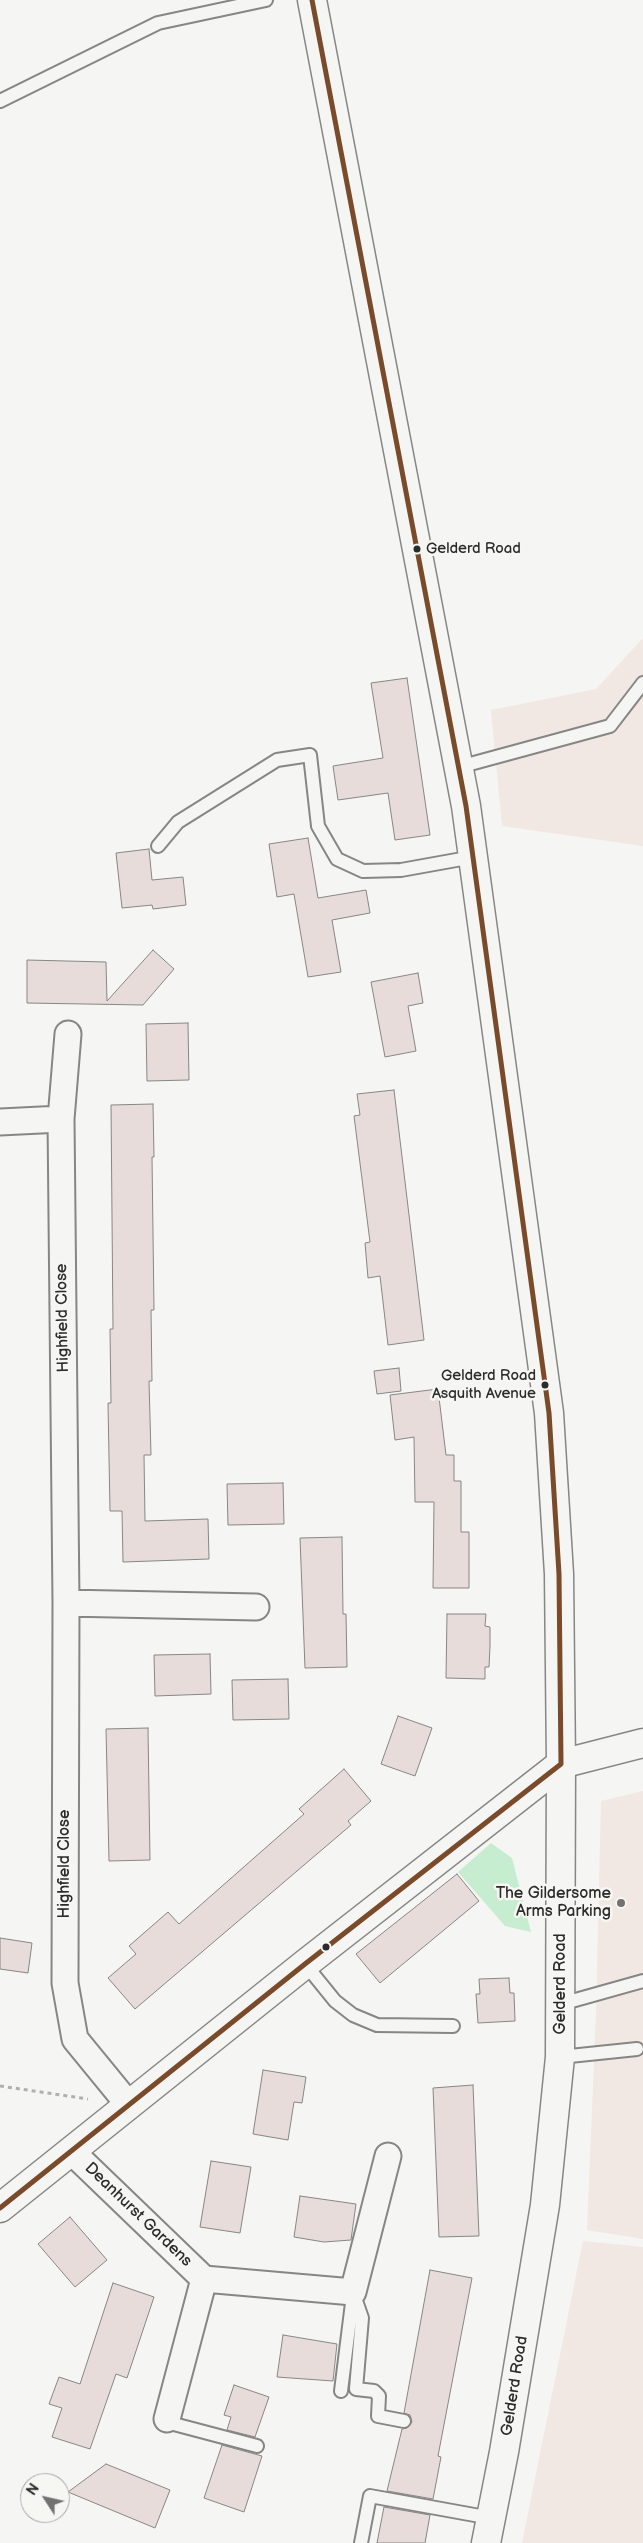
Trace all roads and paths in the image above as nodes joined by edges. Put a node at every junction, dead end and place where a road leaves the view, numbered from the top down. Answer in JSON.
{"nodes":[{"id":1,"x":266,"y":0,"type":"edge"},
{"id":2,"x":312,"y":0,"type":"edge"},
{"id":3,"x":0,"y":101,"type":"edge"},
{"id":4,"x":643,"y":683,"type":"edge"},
{"id":5,"x":460,"y":767,"type":"junction"},
{"id":6,"x":158,"y":846,"type":"dead end"},
{"id":7,"x":474,"y":857,"type":"junction"},
{"id":8,"x":68,"y":1034,"type":"dead end"},
{"id":9,"x":61,"y":1119,"type":"junction"},
{"id":10,"x":0,"y":1122,"type":"edge"},
{"id":11,"x":66,"y":1603,"type":"junction"},
{"id":12,"x":256,"y":1607,"type":"dead end"},
{"id":13,"x":643,"y":1743,"type":"edge"},
{"id":14,"x":562,"y":1764,"type":"junction"},
{"id":15,"x":305,"y":1964,"type":"junction"},
{"id":16,"x":643,"y":1981,"type":"edge"},
{"id":17,"x":561,"y":2004,"type":"junction"},
{"id":18,"x":453,"y":2026,"type":"dead end"},
{"id":19,"x":637,"y":2049,"type":"dead end"},
{"id":20,"x":560,"y":2057,"type":"junction"},
{"id":21,"x":0,"y":2086,"type":"edge"},
{"id":22,"x":130,"y":2105,"type":"junction"},
{"id":23,"x":72,"y":2151,"type":"junction"},
{"id":24,"x":388,"y":2156,"type":"dead end"},
{"id":25,"x":0,"y":2208,"type":"edge"},
{"id":26,"x":204,"y":2278,"type":"junction"},
{"id":27,"x":353,"y":2292,"type":"junction"},
{"id":28,"x":341,"y":2391,"type":"dead end"},
{"id":29,"x":167,"y":2419,"type":"joint"},
{"id":30,"x":404,"y":2421,"type":"dead end"},
{"id":31,"x":257,"y":2446,"type":"dead end"},
{"id":32,"x":489,"y":2531,"type":"edge"},
{"id":33,"x":361,"y":2543,"type":"edge"}],
"edges":[{"from":1,"to":3,"type":"lane"},
{"from":2,"to":5,"type":"main road","name":"Gelderd Road"},
{"from":4,"to":5,"type":"lane"},
{"from":5,"to":7,"type":"main road","name":"Gelderd Road"},
{"from":6,"to":7,"type":"lane"},
{"from":7,"to":14,"type":"main road","name":"Gelderd Road"},
{"from":8,"to":9,"type":"street","name":"Highfield Close"},
{"from":9,"to":10,"type":"street"},
{"from":9,"to":11,"type":"street","name":"Highfield Close"},
{"from":11,"to":12,"type":"street"},
{"from":11,"to":22,"type":"street","name":"Highfield Close"},
{"from":13,"to":14,"type":"main road"},
{"from":14,"to":15,"type":"main road"},
{"from":14,"to":17,"type":"main road","name":"Gelderd Road"},
{"from":15,"to":18,"type":"lane"},
{"from":15,"to":22,"type":"main road"},
{"from":16,"to":17,"type":"lane"},
{"from":17,"to":20,"type":"main road","name":"Gelderd Road"},
{"from":19,"to":20,"type":"lane"},
{"from":20,"to":32,"type":"main road","name":"Gelderd Road"},
{"from":21,"to":22,"type":"path"},
{"from":22,"to":23,"type":"main road"},
{"from":23,"to":25,"type":"main road"},
{"from":23,"to":26,"type":"street","name":"Deanhurst Gardens"},
{"from":24,"to":27,"type":"street"},
{"from":26,"to":27,"type":"street","name":"Deanhurst Gardens"},
{"from":26,"to":29,"type":"street","name":"Deanhurst Gardens"},
{"from":27,"to":28,"type":"lane"},
{"from":27,"to":30,"type":"lane"},
{"from":29,"to":31,"type":"lane"},
{"from":32,"to":33,"type":"lane"}]}
